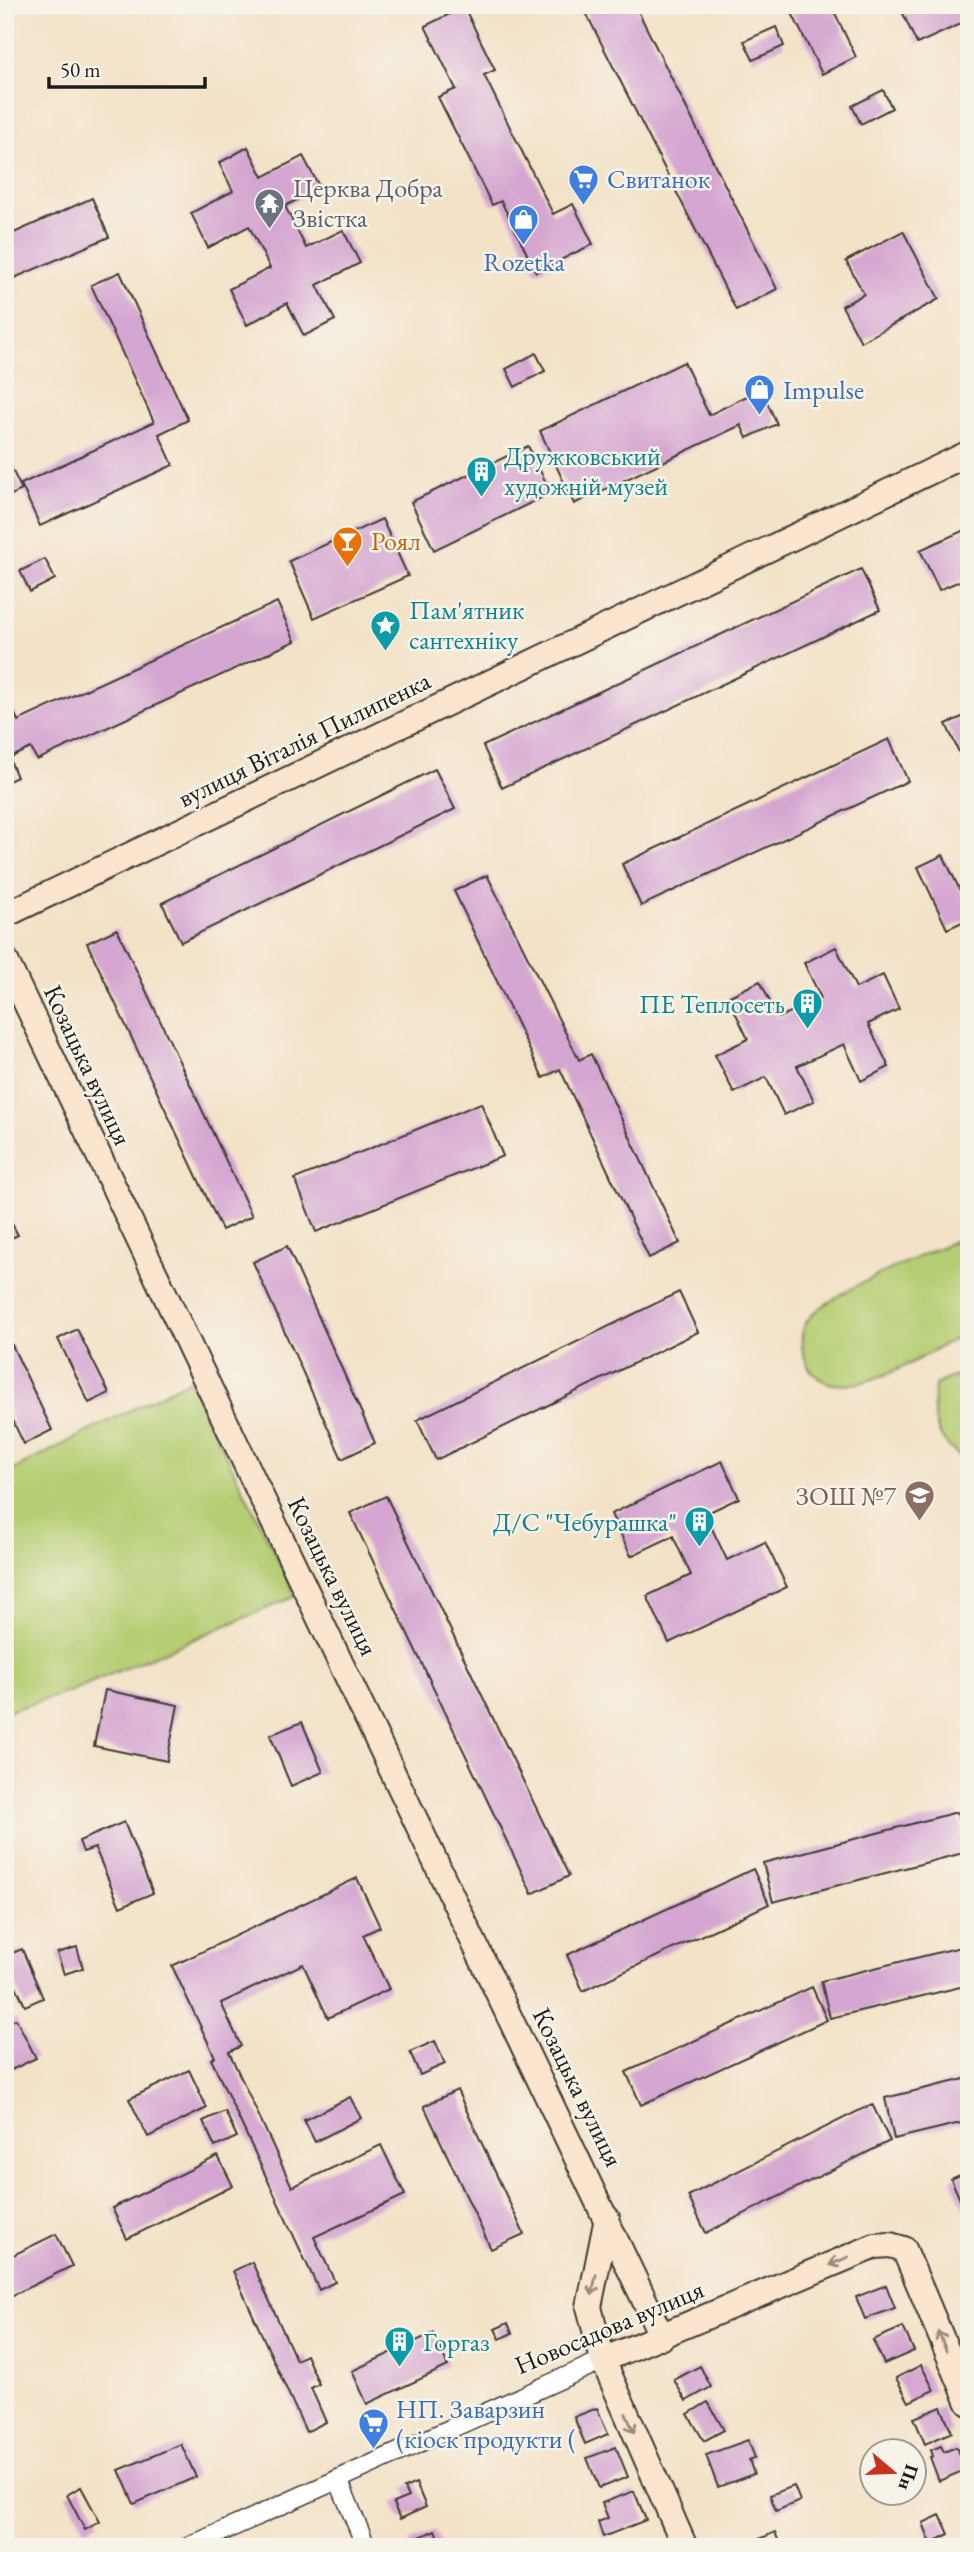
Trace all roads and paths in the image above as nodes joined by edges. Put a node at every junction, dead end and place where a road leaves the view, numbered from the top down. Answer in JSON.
{"nodes":[{"id":1,"x":969,"y":453,"type":"edge"},
{"id":2,"x":5,"y":915,"type":"edge"},
{"id":3,"x":5,"y":959,"type":"edge"},
{"id":4,"x":607,"y":2218,"type":"junction"},
{"id":5,"x":662,"y":2337,"type":"junction"},
{"id":6,"x":603,"y":2360,"type":"junction"},
{"id":7,"x":969,"y":2403,"type":"edge"},
{"id":8,"x":338,"y":2479,"type":"junction"},
{"id":9,"x":188,"y":2547,"type":"edge"},
{"id":10,"x":366,"y":2547,"type":"edge"},
{"id":11,"x":685,"y":2547,"type":"edge"}],
"edges":[{"from":1,"to":2,"type":"street","name":"вулиця Віталія Пилипенка"},
{"from":3,"to":4,"type":"street","name":"Козацька вулиця"},
{"from":4,"to":5,"type":"street","name":"Козацька вулиця"},
{"from":4,"to":6,"type":"street","one_way":true},
{"from":5,"to":6,"type":"street","name":"Новосадова вулиця"},
{"from":7,"to":5,"type":"street","name":"Новосадова вулиця","one_way":true},
{"from":6,"to":8,"type":"street","name":"Новосадова вулиця"},
{"from":6,"to":11,"type":"street","one_way":true},
{"from":8,"to":9,"type":"street","name":"Новосадова вулиця"},
{"from":8,"to":10,"type":"street"}]}
